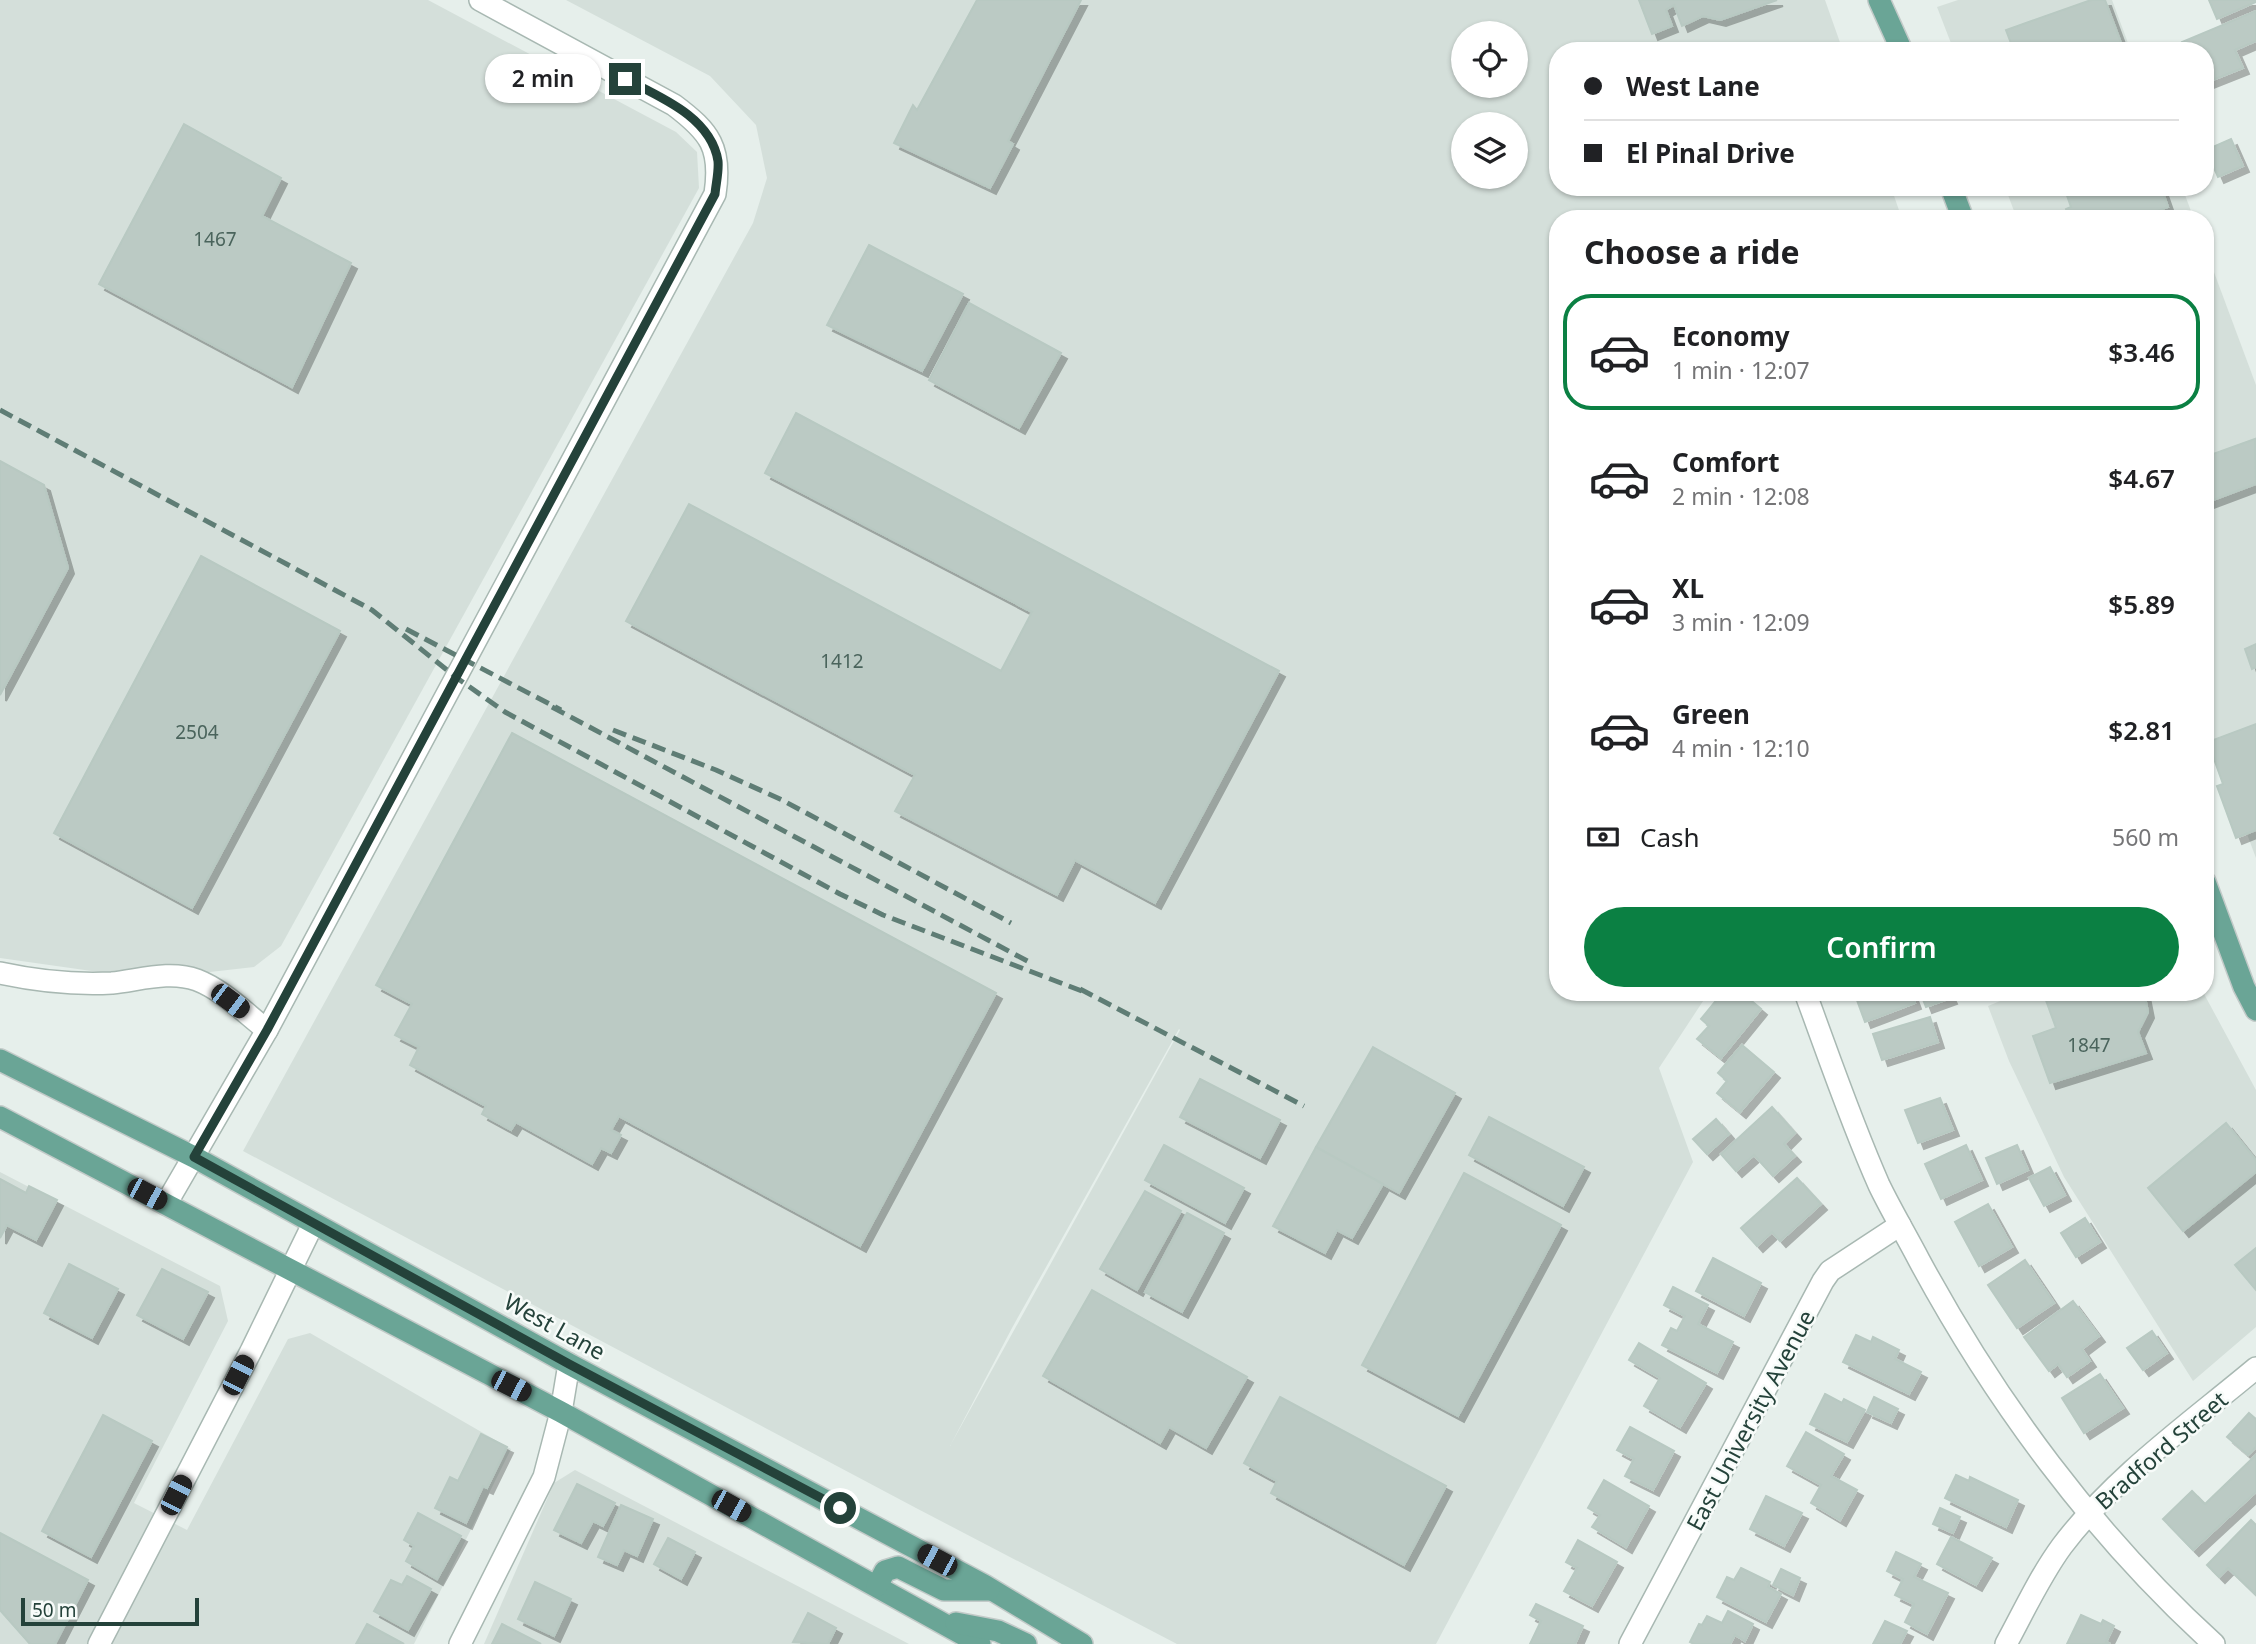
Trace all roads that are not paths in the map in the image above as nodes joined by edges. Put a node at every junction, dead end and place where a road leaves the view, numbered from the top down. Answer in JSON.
{"nodes":[{"id":1,"x":480,"y":0,"type":"edge"},
{"id":2,"x":1879,"y":0,"type":"edge"},
{"id":3,"x":1898,"y":42,"type":"edge"},
{"id":4,"x":2214,"y":907,"type":"edge"},
{"id":5,"x":0,"y":973,"type":"edge"},
{"id":6,"x":1808,"y":1001,"type":"edge"},
{"id":7,"x":2256,"y":1010,"type":"edge"},
{"id":8,"x":267,"y":1030,"type":"junction"},
{"id":9,"x":0,"y":1060,"type":"edge"},
{"id":10,"x":0,"y":1117,"type":"edge"},
{"id":11,"x":194,"y":1157,"type":"junction"},
{"id":12,"x":166,"y":1204,"type":"junction"},
{"id":13,"x":313,"y":1224,"type":"junction"},
{"id":14,"x":1900,"y":1225,"type":"junction"},
{"id":15,"x":290,"y":1270,"type":"junction"},
{"id":16,"x":569,"y":1364,"type":"junction"},
{"id":17,"x":2256,"y":1368,"type":"edge"},
{"id":18,"x":561,"y":1412,"type":"junction"},
{"id":19,"x":2090,"y":1513,"type":"junction"},
{"id":20,"x":877,"y":1586,"type":"junction"},
{"id":21,"x":991,"y":1590,"type":"junction"},
{"id":22,"x":936,"y":1619,"type":"junction"},
{"id":23,"x":99,"y":1644,"type":"edge"},
{"id":24,"x":460,"y":1644,"type":"edge"},
{"id":25,"x":981,"y":1644,"type":"edge"},
{"id":26,"x":1026,"y":1644,"type":"edge"},
{"id":27,"x":1082,"y":1644,"type":"edge"},
{"id":28,"x":1630,"y":1644,"type":"edge"},
{"id":29,"x":2006,"y":1644,"type":"edge"},
{"id":30,"x":2214,"y":1644,"type":"edge"}],
"edges":[{"from":1,"to":8,"type":"street"},
{"from":2,"to":3,"type":"main road"},
{"from":4,"to":7,"type":"main road"},
{"from":5,"to":8,"type":"street"},
{"from":6,"to":14,"type":"street"},
{"from":8,"to":11,"type":"street"},
{"from":9,"to":11,"type":"main road","name":"West Lane"},
{"from":10,"to":12,"type":"main road"},
{"from":11,"to":12,"type":"street"},
{"from":11,"to":13,"type":"main road","name":"West Lane"},
{"from":12,"to":15,"type":"main road"},
{"from":13,"to":15,"type":"street"},
{"from":13,"to":16,"type":"main road","name":"West Lane"},
{"from":14,"to":19,"type":"street"},
{"from":14,"to":28,"type":"street","name":"East University Avenue"},
{"from":15,"to":18,"type":"main road"},
{"from":15,"to":23,"type":"street"},
{"from":16,"to":18,"type":"street"},
{"from":16,"to":21,"type":"main road","name":"West Lane"},
{"from":17,"to":19,"type":"street","name":"Bradford Street"},
{"from":18,"to":20,"type":"main road"},
{"from":18,"to":24,"type":"street"},
{"from":19,"to":29,"type":"street","name":"Bradford Street"},
{"from":19,"to":30,"type":"street"},
{"from":20,"to":21,"type":"main road"},
{"from":20,"to":22,"type":"main road"},
{"from":21,"to":27,"type":"main road","name":"West Lane"},
{"from":22,"to":25,"type":"main road"},
{"from":22,"to":26,"type":"main road"}]}
